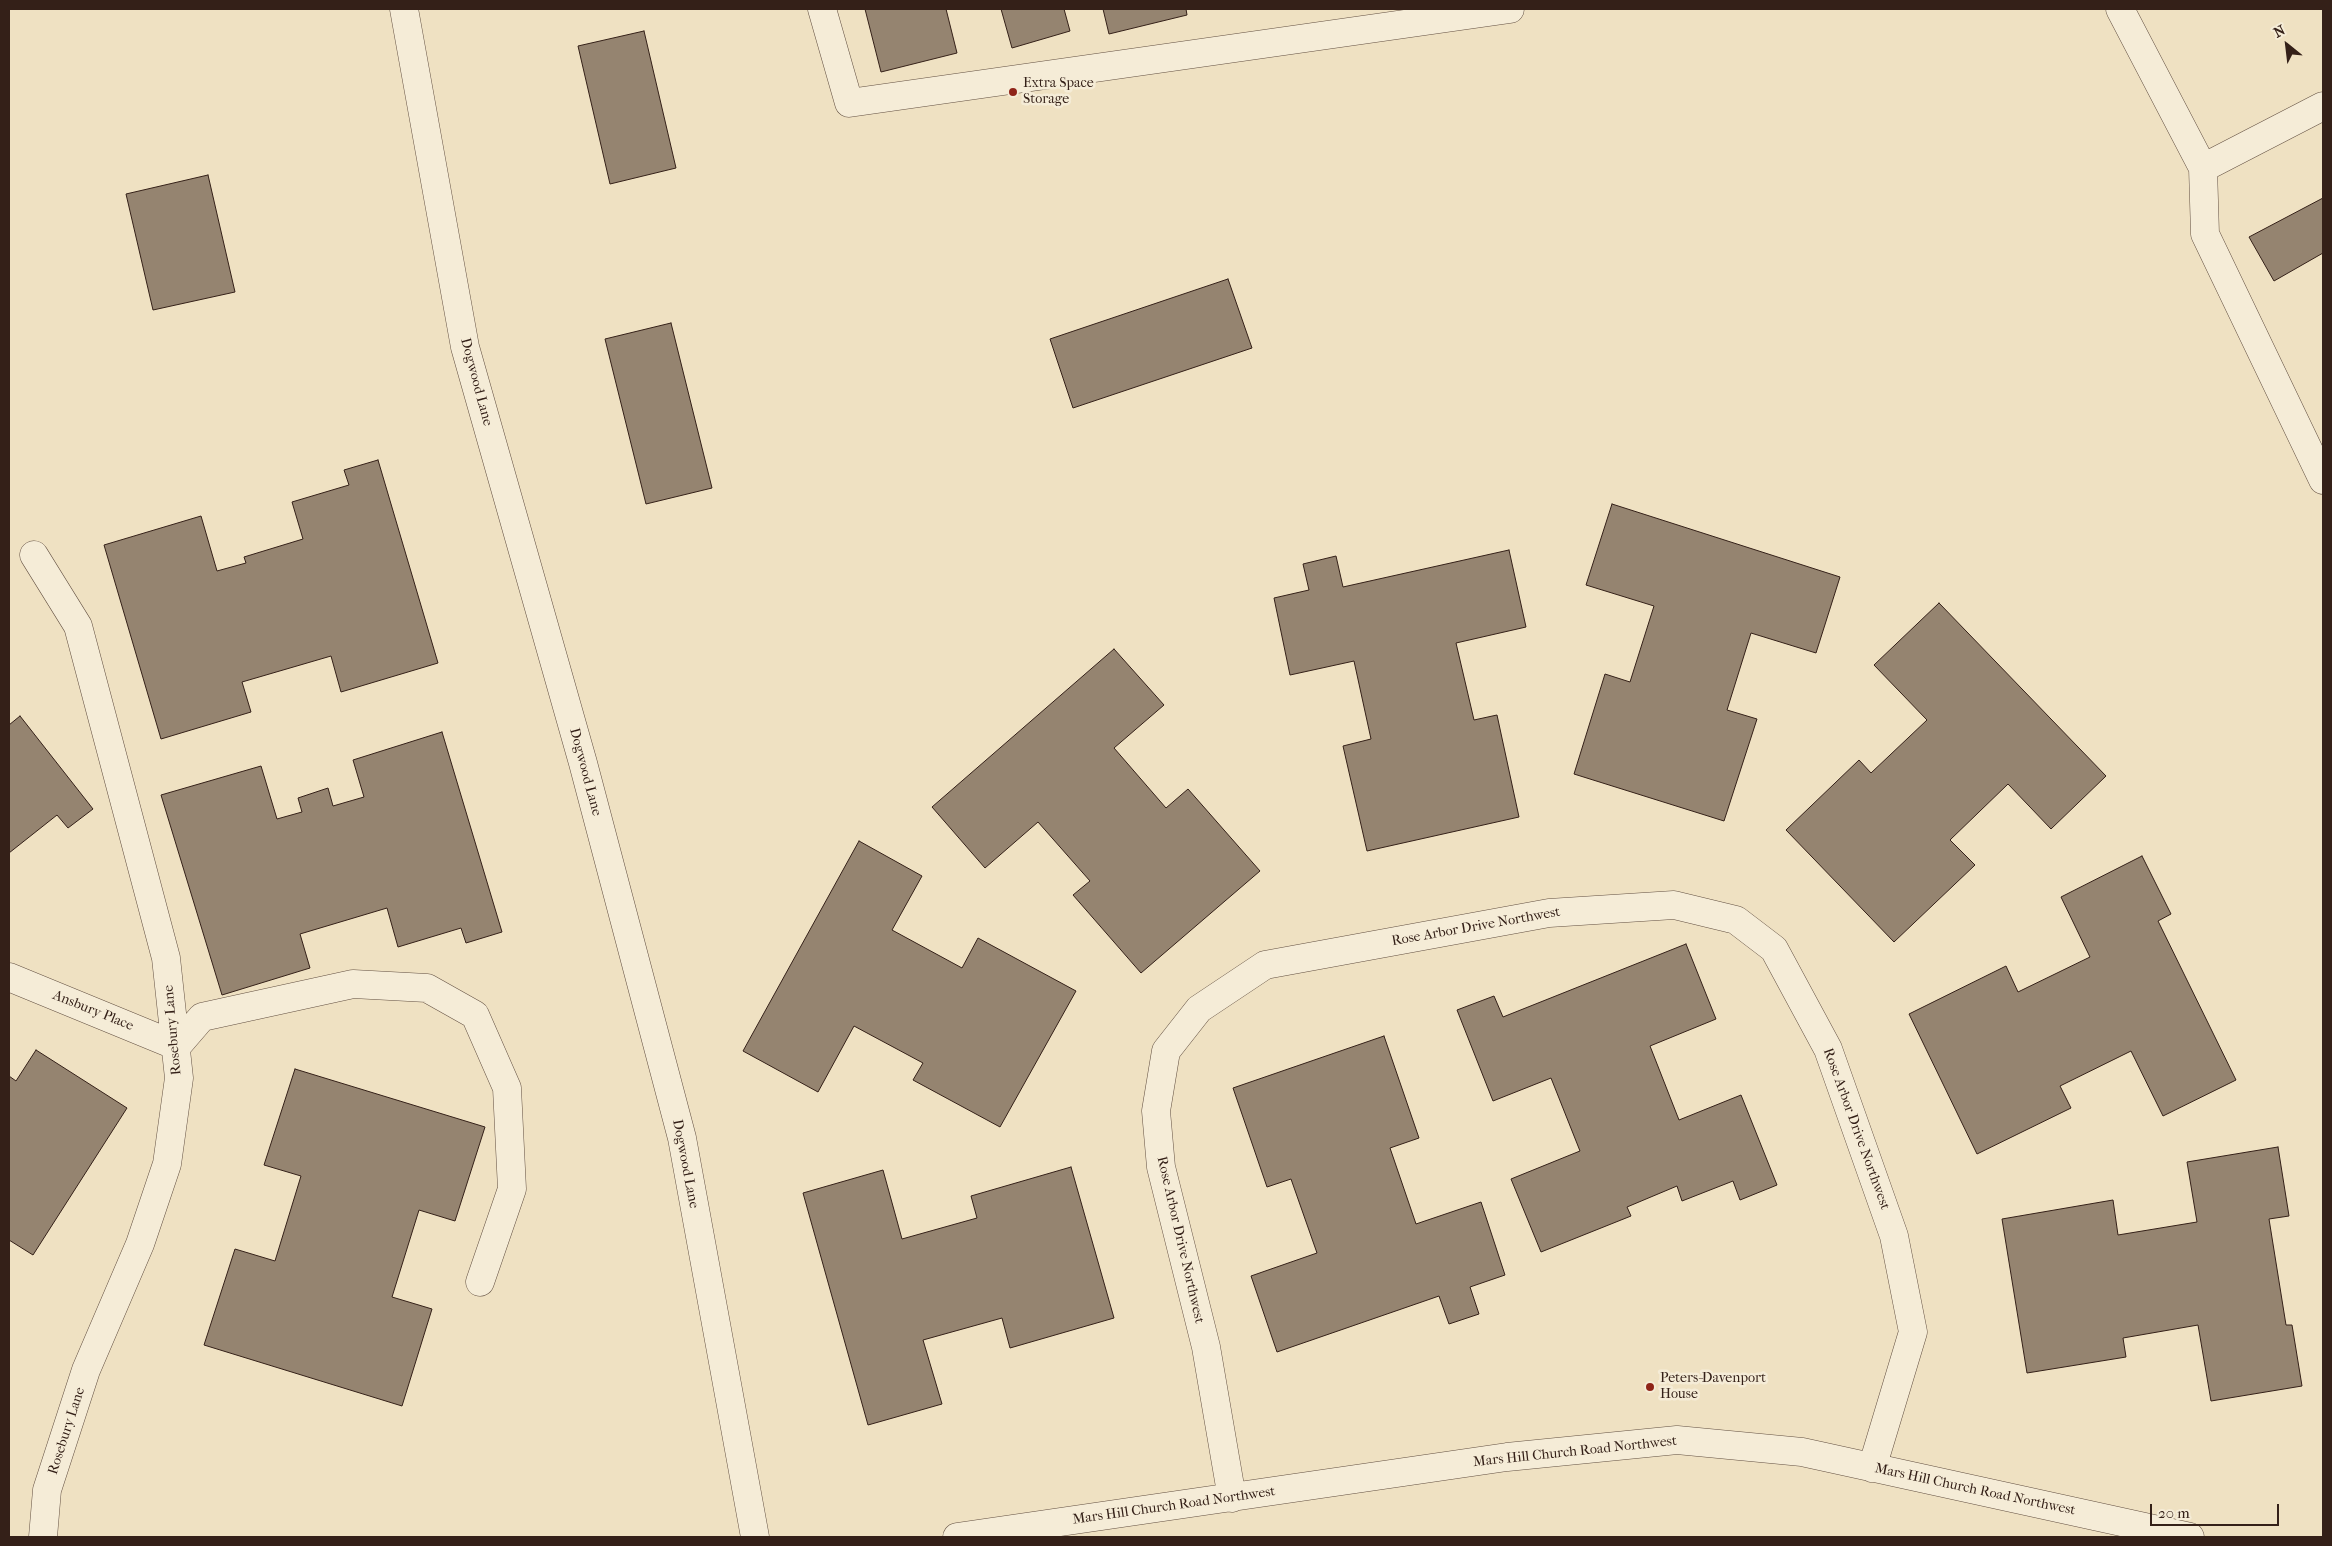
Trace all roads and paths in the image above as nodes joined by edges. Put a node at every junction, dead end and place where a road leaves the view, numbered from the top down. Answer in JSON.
{"nodes":[{"id":1,"x":404,"y":9,"type":"edge"},
{"id":2,"x":822,"y":9,"type":"edge"},
{"id":3,"x":1510,"y":9,"type":"edge"},
{"id":4,"x":2120,"y":9,"type":"edge"},
{"id":5,"x":2323,"y":106,"type":"edge"},
{"id":6,"x":2204,"y":168,"type":"junction"},
{"id":7,"x":2323,"y":480,"type":"edge"},
{"id":8,"x":34,"y":555,"type":"dead end"},
{"id":9,"x":9,"y":977,"type":"edge"},
{"id":10,"x":177,"y":1046,"type":"junction"},
{"id":11,"x":480,"y":1282,"type":"dead end"},
{"id":12,"x":1872,"y":1468,"type":"junction"},
{"id":13,"x":1232,"y":1498,"type":"junction"},
{"id":14,"x":43,"y":1537,"type":"edge"},
{"id":15,"x":754,"y":1537,"type":"edge"},
{"id":16,"x":957,"y":1537,"type":"edge"},
{"id":17,"x":2190,"y":1537,"type":"edge"}],
"edges":[{"from":1,"to":15,"type":"street","name":"Dogwood Lane"},
{"from":2,"to":3,"type":"street"},
{"from":4,"to":6,"type":"street"},
{"from":5,"to":6,"type":"street"},
{"from":6,"to":7,"type":"street"},
{"from":8,"to":10,"type":"street","name":"Rosebury Lane"},
{"from":9,"to":10,"type":"street","name":"Ansbury Place"},
{"from":10,"to":11,"type":"street"},
{"from":10,"to":14,"type":"street","name":"Rosebury Lane"},
{"from":12,"to":13,"type":"street","name":"Mars Hill Church Road Northwest"},
{"from":12,"to":13,"type":"street","name":"Rose Arbor Drive Northwest"},
{"from":12,"to":17,"type":"street","name":"Mars Hill Church Road Northwest"},
{"from":13,"to":16,"type":"street","name":"Mars Hill Church Road Northwest"}]}
